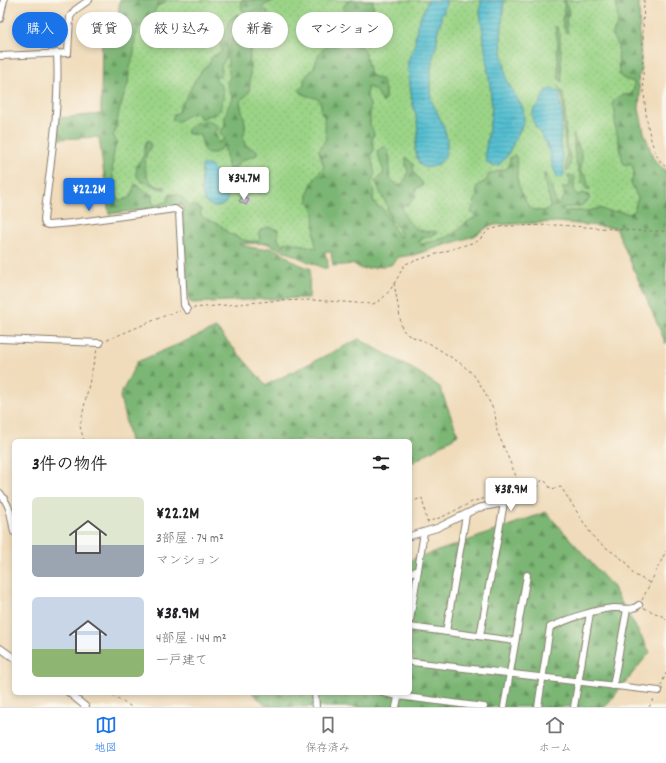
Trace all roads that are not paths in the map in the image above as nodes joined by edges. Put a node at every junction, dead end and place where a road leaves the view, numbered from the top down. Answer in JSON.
{"nodes":[{"id":1,"x":4,"y":0,"type":"edge"},
{"id":2,"x":89,"y":0,"type":"edge"},
{"id":3,"x":0,"y":19,"type":"edge"},
{"id":4,"x":57,"y":53,"type":"junction"},
{"id":5,"x":0,"y":56,"type":"edge"},
{"id":6,"x":187,"y":310,"type":"road end"},
{"id":7,"x":0,"y":339,"type":"edge"},
{"id":8,"x":100,"y":343,"type":"road end"},
{"id":9,"x":0,"y":493,"type":"edge"},
{"id":10,"x":466,"y":515,"type":"junction"},
{"id":11,"x":12,"y":519,"type":"edge"},
{"id":12,"x":424,"y":532,"type":"junction"},
{"id":13,"x":412,"y":535,"type":"edge"},
{"id":14,"x":418,"y":570,"type":"junction"},
{"id":15,"x":412,"y":572,"type":"edge"},
{"id":16,"x":527,"y":575,"type":"dead end"},
{"id":17,"x":639,"y":605,"type":"road end"},
{"id":18,"x":412,"y":608,"type":"edge"},
{"id":19,"x":627,"y":609,"type":"junction"},
{"id":20,"x":590,"y":613,"type":"junction"},
{"id":21,"x":412,"y":627,"type":"edge"},
{"id":22,"x":446,"y":632,"type":"junction"},
{"id":23,"x":480,"y":636,"type":"junction"},
{"id":24,"x":515,"y":641,"type":"junction"},
{"id":25,"x":0,"y":648,"type":"edge"},
{"id":26,"x":12,"y":657,"type":"edge"},
{"id":27,"x":412,"y":661,"type":"edge"},
{"id":28,"x":509,"y":673,"type":"junction"},
{"id":29,"x":542,"y":677,"type":"junction"},
{"id":30,"x":579,"y":682,"type":"junction"},
{"id":31,"x":613,"y":686,"type":"junction"},
{"id":32,"x":659,"y":691,"type":"road end"},
{"id":33,"x":71,"y":695,"type":"edge"},
{"id":34,"x":316,"y":695,"type":"edge"},
{"id":35,"x":398,"y":695,"type":"edge"},
{"id":36,"x":86,"y":707,"type":"edge"},
{"id":37,"x":316,"y":707,"type":"edge"},
{"id":38,"x":396,"y":707,"type":"edge"},
{"id":39,"x":484,"y":707,"type":"edge"},
{"id":40,"x":504,"y":707,"type":"edge"},
{"id":41,"x":538,"y":707,"type":"edge"},
{"id":42,"x":574,"y":707,"type":"edge"}],
"edges":[{"from":1,"to":3,"type":"street"},
{"from":2,"to":4,"type":"street"},
{"from":4,"to":5,"type":"street"},
{"from":4,"to":6,"type":"street"},
{"from":7,"to":8,"type":"street"},
{"from":9,"to":11,"type":"street"},
{"from":10,"to":12,"type":"street"},
{"from":10,"to":22,"type":"street"},
{"from":10,"to":23,"type":"street"},
{"from":12,"to":13,"type":"street"},
{"from":12,"to":14,"type":"street"},
{"from":14,"to":15,"type":"street"},
{"from":14,"to":18,"type":"street"},
{"from":16,"to":24,"type":"street"},
{"from":17,"to":19,"type":"street"},
{"from":19,"to":20,"type":"street"},
{"from":19,"to":31,"type":"street"},
{"from":20,"to":29,"type":"street"},
{"from":20,"to":30,"type":"street"},
{"from":21,"to":22,"type":"street"},
{"from":22,"to":23,"type":"street"},
{"from":23,"to":24,"type":"street"},
{"from":24,"to":28,"type":"street"},
{"from":25,"to":26,"type":"street"},
{"from":27,"to":28,"type":"street"},
{"from":28,"to":29,"type":"street"},
{"from":28,"to":40,"type":"street"},
{"from":29,"to":30,"type":"street"},
{"from":29,"to":41,"type":"street"},
{"from":30,"to":31,"type":"street"},
{"from":30,"to":42,"type":"street"},
{"from":31,"to":32,"type":"street"},
{"from":33,"to":36,"type":"street"},
{"from":34,"to":37,"type":"street"},
{"from":35,"to":38,"type":"street"},
{"from":35,"to":39,"type":"street"}]}
